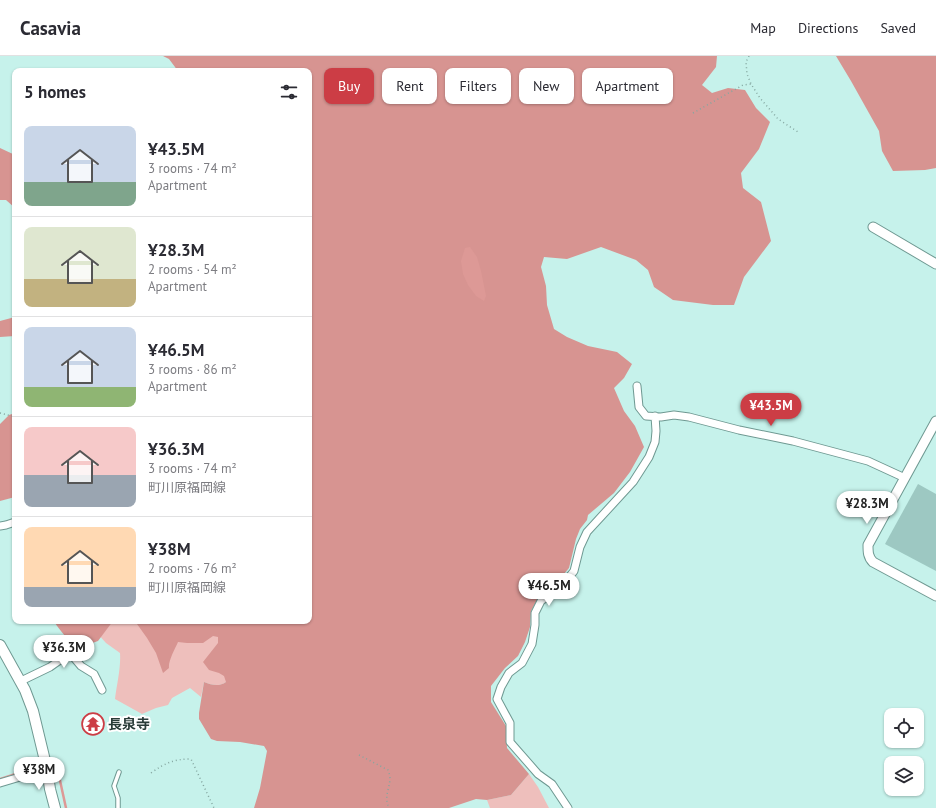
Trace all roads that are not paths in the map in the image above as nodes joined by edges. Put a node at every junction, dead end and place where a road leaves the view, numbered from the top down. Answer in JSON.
{"nodes":[{"id":1,"x":874,"y":227,"type":"dead end"},
{"id":2,"x":936,"y":264,"type":"edge"},
{"id":3,"x":637,"y":386,"type":"dead end"},
{"id":4,"x":654,"y":416,"type":"junction"},
{"id":5,"x":936,"y":421,"type":"edge"},
{"id":6,"x":905,"y":478,"type":"junction"},
{"id":7,"x":12,"y":523,"type":"edge"},
{"id":8,"x":0,"y":526,"type":"edge"},
{"id":9,"x":936,"y":596,"type":"edge"},
{"id":10,"x":0,"y":645,"type":"edge"},
{"id":11,"x":21,"y":681,"type":"junction"},
{"id":12,"x":102,"y":690,"type":"dead end"},
{"id":13,"x":47,"y":769,"type":"junction"},
{"id":14,"x":119,"y":772,"type":"dead end"},
{"id":15,"x":0,"y":783,"type":"edge"},
{"id":16,"x":55,"y":808,"type":"edge"},
{"id":17,"x":118,"y":808,"type":"edge"},
{"id":18,"x":568,"y":808,"type":"edge"}],
"edges":[{"from":1,"to":2,"type":"street"},
{"from":3,"to":4,"type":"street"},
{"from":4,"to":6,"type":"street"},
{"from":4,"to":18,"type":"street"},
{"from":5,"to":6,"type":"street"},
{"from":6,"to":9,"type":"street"},
{"from":7,"to":8,"type":"street"},
{"from":10,"to":11,"type":"main road"},
{"from":11,"to":12,"type":"street"},
{"from":11,"to":13,"type":"main road"},
{"from":13,"to":15,"type":"street"},
{"from":13,"to":16,"type":"main road"},
{"from":14,"to":17,"type":"lane"}]}
